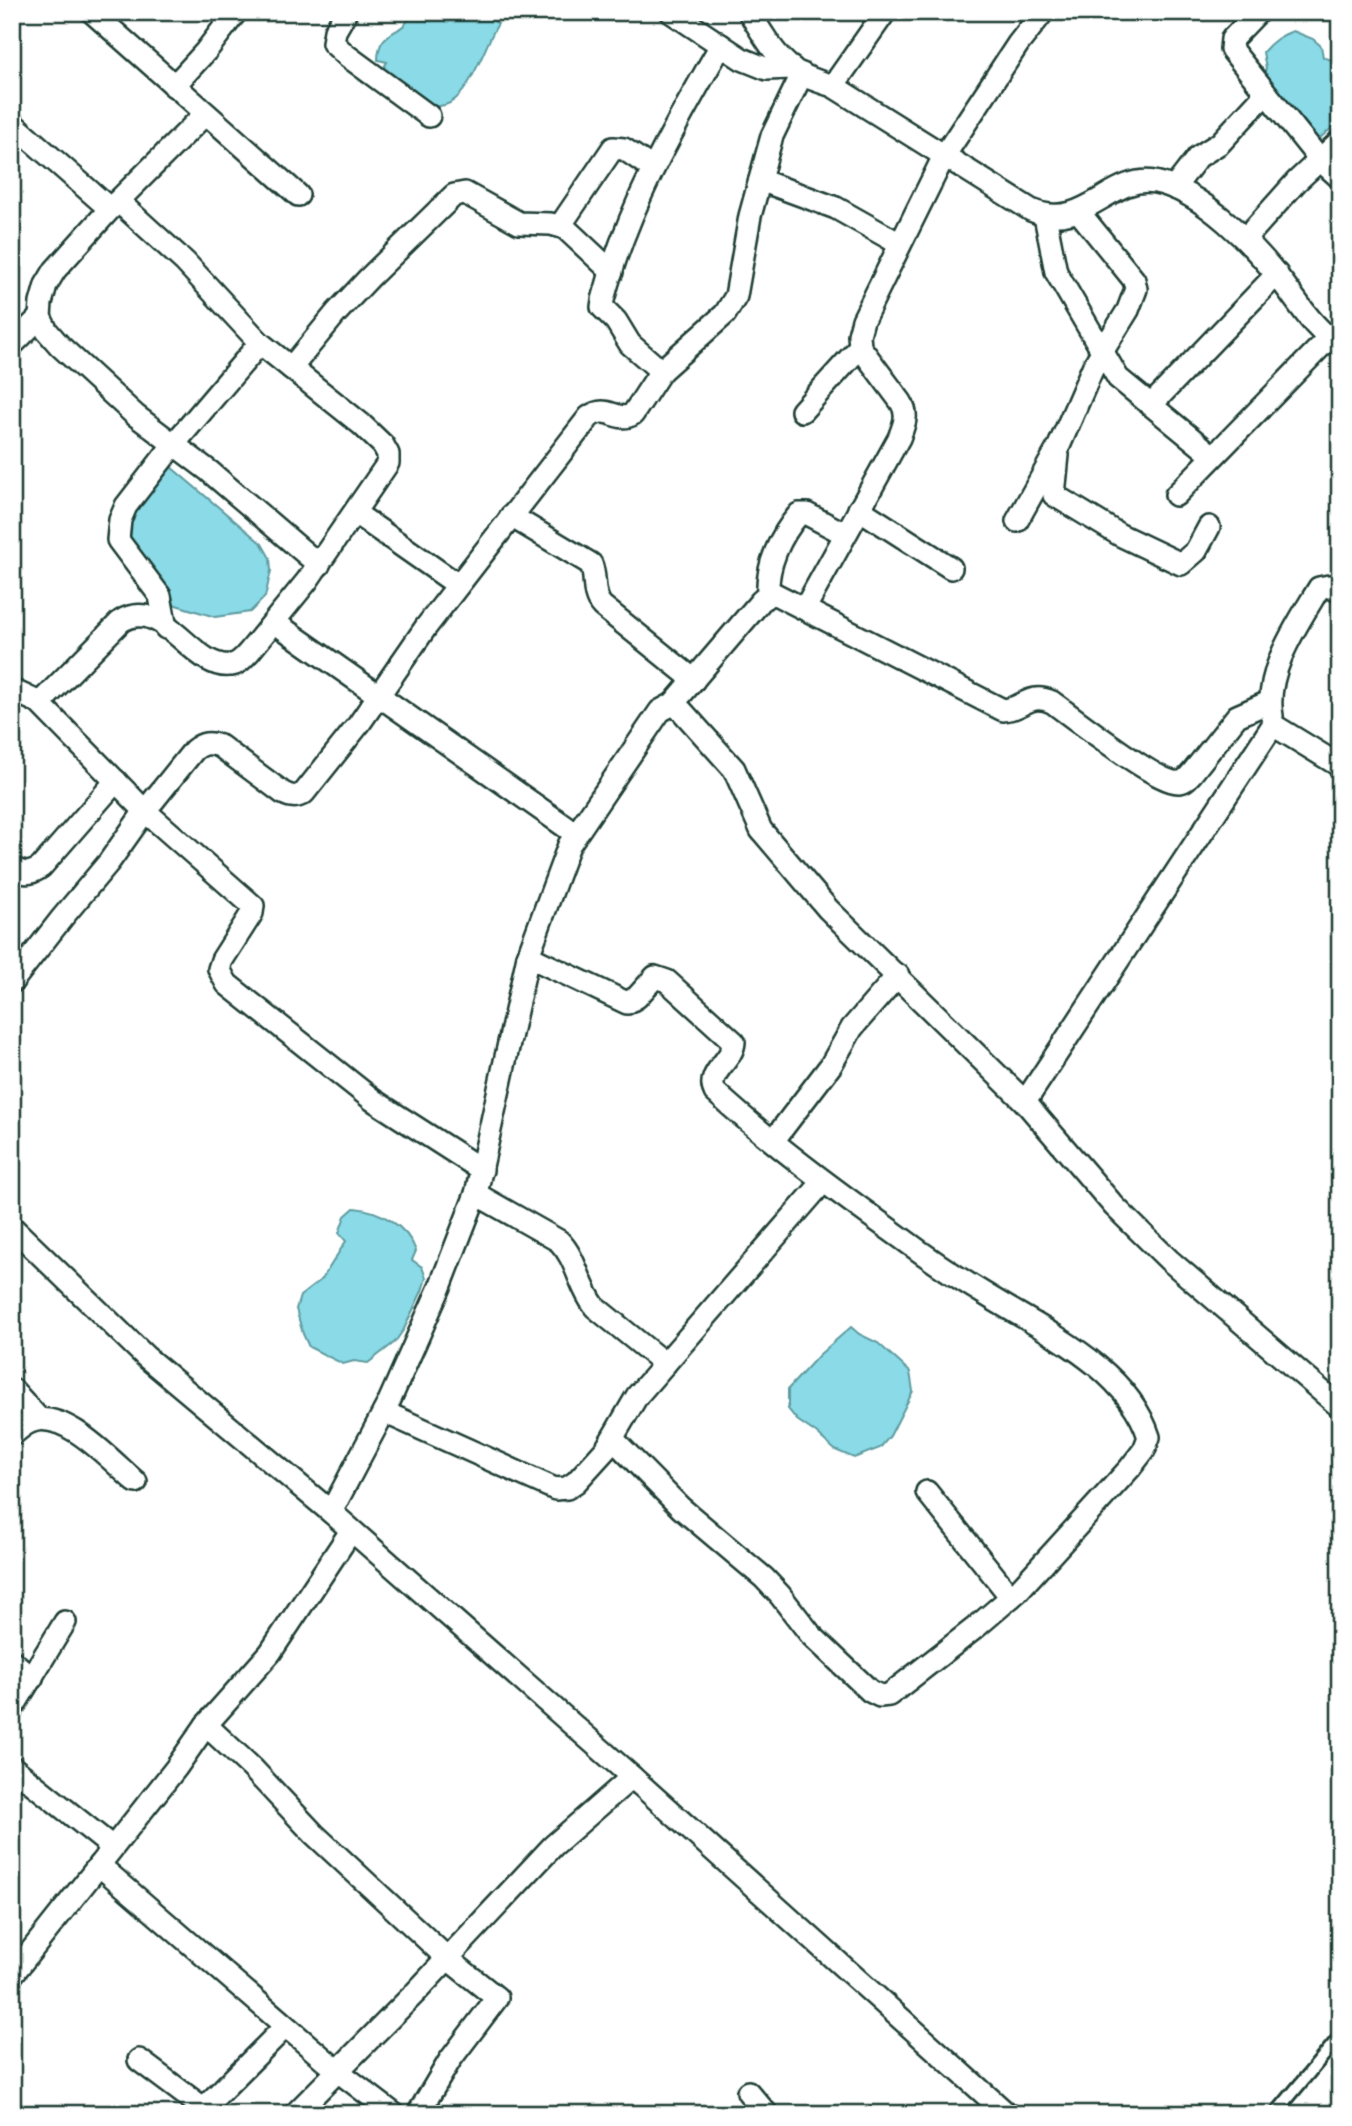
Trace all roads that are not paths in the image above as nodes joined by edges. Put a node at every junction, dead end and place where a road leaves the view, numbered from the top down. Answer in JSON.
{"nodes":[{"id":1,"x":92,"y":12,"type":"edge"},
{"id":2,"x":236,"y":12,"type":"edge"},
{"id":3,"x":346,"y":12,"type":"edge"},
{"id":4,"x":671,"y":12,"type":"edge"},
{"id":5,"x":749,"y":12,"type":"edge"},
{"id":6,"x":885,"y":12,"type":"edge"},
{"id":7,"x":1043,"y":12,"type":"edge"},
{"id":8,"x":1258,"y":12,"type":"edge"},
{"id":9,"x":721,"y":45,"type":"junction"},
{"id":10,"x":797,"y":71,"type":"junction"},
{"id":11,"x":174,"y":86,"type":"junction"},
{"id":12,"x":834,"y":86,"type":"junction"},
{"id":13,"x":1266,"y":93,"type":"junction"},
{"id":14,"x":205,"y":114,"type":"junction"},
{"id":15,"x":429,"y":116,"type":"dead end"},
{"id":16,"x":12,"y":122,"type":"edge"},
{"id":17,"x":1340,"y":141,"type":"edge"},
{"id":18,"x":944,"y":156,"type":"junction"},
{"id":19,"x":1320,"y":160,"type":"junction"},
{"id":20,"x":652,"y":169,"type":"junction"},
{"id":21,"x":1340,"y":178,"type":"edge"},
{"id":22,"x":760,"y":180,"type":"junction"},
{"id":23,"x":1174,"y":188,"type":"junction"},
{"id":24,"x":298,"y":195,"type":"dead end"},
{"id":25,"x":114,"y":205,"type":"junction"},
{"id":26,"x":1079,"y":212,"type":"junction"},
{"id":27,"x":1045,"y":216,"type":"junction"},
{"id":28,"x":560,"y":226,"type":"junction"},
{"id":29,"x":1245,"y":239,"type":"junction"},
{"id":30,"x":900,"y":244,"type":"junction"},
{"id":31,"x":612,"y":272,"type":"junction"},
{"id":32,"x":1277,"y":274,"type":"junction"},
{"id":33,"x":40,"y":317,"type":"junction"},
{"id":34,"x":1334,"y":342,"type":"edge"},
{"id":35,"x":260,"y":343,"type":"junction"},
{"id":36,"x":12,"y":345,"type":"edge"},
{"id":37,"x":860,"y":346,"type":"junction"},
{"id":38,"x":1102,"y":351,"type":"junction"},
{"id":39,"x":291,"y":368,"type":"junction"},
{"id":40,"x":661,"y":371,"type":"junction"},
{"id":41,"x":1151,"y":405,"type":"junction"},
{"id":42,"x":802,"y":411,"type":"dead end"},
{"id":43,"x":174,"y":444,"type":"junction"},
{"id":44,"x":1059,"y":446,"type":"junction"},
{"id":45,"x":1213,"y":456,"type":"junction"},
{"id":46,"x":1176,"y":495,"type":"dead end"},
{"id":47,"x":859,"y":509,"type":"junction"},
{"id":48,"x":355,"y":513,"type":"junction"},
{"id":49,"x":511,"y":516,"type":"junction"},
{"id":50,"x":1017,"y":521,"type":"dead end"},
{"id":51,"x":1209,"y":527,"type":"dead end"},
{"id":52,"x":845,"y":534,"type":"junction"},
{"id":53,"x":319,"y":565,"type":"junction"},
{"id":54,"x":951,"y":568,"type":"dead end"},
{"id":55,"x":458,"y":585,"type":"junction"},
{"id":56,"x":1340,"y":592,"type":"edge"},
{"id":57,"x":768,"y":595,"type":"junction"},
{"id":58,"x":805,"y":608,"type":"junction"},
{"id":59,"x":274,"y":622,"type":"junction"},
{"id":60,"x":166,"y":628,"type":"junction"},
{"id":61,"x":694,"y":680,"type":"junction"},
{"id":62,"x":12,"y":690,"type":"edge"},
{"id":63,"x":378,"y":696,"type":"junction"},
{"id":64,"x":38,"y":702,"type":"junction"},
{"id":65,"x":1269,"y":702,"type":"junction"},
{"id":66,"x":673,"y":704,"type":"junction"},
{"id":67,"x":1273,"y":725,"type":"junction"},
{"id":68,"x":1340,"y":766,"type":"edge"},
{"id":69,"x":116,"y":781,"type":"junction"},
{"id":70,"x":145,"y":810,"type":"junction"},
{"id":71,"x":576,"y":834,"type":"junction"},
{"id":72,"x":12,"y":868,"type":"edge"},
{"id":73,"x":528,"y":956,"type":"junction"},
{"id":74,"x":898,"y":975,"type":"junction"},
{"id":75,"x":12,"y":982,"type":"edge"},
{"id":76,"x":1025,"y":1102,"type":"junction"},
{"id":77,"x":773,"y":1141,"type":"junction"},
{"id":78,"x":481,"y":1170,"type":"junction"},
{"id":79,"x":823,"y":1182,"type":"junction"},
{"id":80,"x":477,"y":1194,"type":"junction"},
{"id":81,"x":12,"y":1227,"type":"edge"},
{"id":82,"x":665,"y":1363,"type":"junction"},
{"id":83,"x":12,"y":1389,"type":"edge"},
{"id":84,"x":1338,"y":1403,"type":"edge"},
{"id":85,"x":384,"y":1412,"type":"junction"},
{"id":86,"x":39,"y":1419,"type":"junction"},
{"id":87,"x":12,"y":1435,"type":"edge"},
{"id":88,"x":613,"y":1439,"type":"junction"},
{"id":89,"x":136,"y":1482,"type":"dead end"},
{"id":90,"x":927,"y":1492,"type":"dead end"},
{"id":91,"x":331,"y":1512,"type":"junction"},
{"id":92,"x":351,"y":1531,"type":"junction"},
{"id":93,"x":1011,"y":1597,"type":"junction"},
{"id":94,"x":65,"y":1622,"type":"dead end"},
{"id":95,"x":12,"y":1661,"type":"edge"},
{"id":96,"x":32,"y":1678,"type":"junction"},
{"id":97,"x":12,"y":1709,"type":"edge"},
{"id":98,"x":206,"y":1725,"type":"junction"},
{"id":99,"x":12,"y":1768,"type":"edge"},
{"id":100,"x":632,"y":1777,"type":"junction"},
{"id":101,"x":112,"y":1847,"type":"junction"},
{"id":102,"x":99,"y":1865,"type":"junction"},
{"id":103,"x":447,"y":1958,"type":"junction"},
{"id":104,"x":12,"y":1975,"type":"edge"},
{"id":105,"x":285,"y":2027,"type":"junction"},
{"id":106,"x":1340,"y":2036,"type":"edge"},
{"id":107,"x":139,"y":2060,"type":"dead end"},
{"id":108,"x":339,"y":2072,"type":"junction"},
{"id":109,"x":748,"y":2092,"type":"dead end"},
{"id":110,"x":204,"y":2112,"type":"edge"},
{"id":111,"x":295,"y":2114,"type":"edge"},
{"id":112,"x":394,"y":2114,"type":"edge"},
{"id":113,"x":418,"y":2114,"type":"edge"},
{"id":114,"x":767,"y":2114,"type":"edge"},
{"id":115,"x":1007,"y":2114,"type":"edge"},
{"id":116,"x":1275,"y":2114,"type":"edge"}],
"edges":[{"from":1,"to":11,"type":"street"},
{"from":2,"to":11,"type":"street"},
{"from":3,"to":15,"type":"street"},
{"from":4,"to":9,"type":"street"},
{"from":5,"to":10,"type":"street"},
{"from":6,"to":12,"type":"street"},
{"from":7,"to":18,"type":"street"},
{"from":8,"to":13,"type":"street"},
{"from":9,"to":10,"type":"street"},
{"from":9,"to":20,"type":"street"},
{"from":10,"to":12,"type":"street"},
{"from":10,"to":22,"type":"street"},
{"from":11,"to":14,"type":"street"},
{"from":12,"to":18,"type":"street"},
{"from":13,"to":19,"type":"street"},
{"from":13,"to":23,"type":"street"},
{"from":14,"to":24,"type":"street"},
{"from":14,"to":25,"type":"street"},
{"from":16,"to":25,"type":"street"},
{"from":17,"to":19,"type":"street"},
{"from":18,"to":27,"type":"street"},
{"from":18,"to":30,"type":"street"},
{"from":19,"to":21,"type":"street"},
{"from":19,"to":29,"type":"street"},
{"from":20,"to":28,"type":"street"},
{"from":20,"to":31,"type":"street"},
{"from":22,"to":30,"type":"street"},
{"from":22,"to":40,"type":"street"},
{"from":23,"to":26,"type":"street"},
{"from":23,"to":29,"type":"street"},
{"from":25,"to":33,"type":"street"},
{"from":25,"to":35,"type":"street"},
{"from":26,"to":27,"type":"street"},
{"from":26,"to":38,"type":"street"},
{"from":27,"to":38,"type":"street"},
{"from":28,"to":31,"type":"street"},
{"from":28,"to":39,"type":"street"},
{"from":29,"to":32,"type":"street"},
{"from":30,"to":37,"type":"street"},
{"from":31,"to":40,"type":"street"},
{"from":32,"to":34,"type":"street"},
{"from":32,"to":41,"type":"street"},
{"from":33,"to":36,"type":"street"},
{"from":33,"to":43,"type":"street"},
{"from":34,"to":45,"type":"street"},
{"from":35,"to":39,"type":"street"},
{"from":35,"to":43,"type":"street"},
{"from":37,"to":42,"type":"street"},
{"from":37,"to":47,"type":"street"},
{"from":38,"to":41,"type":"street"},
{"from":38,"to":44,"type":"street"},
{"from":39,"to":48,"type":"street"},
{"from":40,"to":49,"type":"street"},
{"from":41,"to":45,"type":"street"},
{"from":43,"to":53,"type":"street"},
{"from":43,"to":60,"type":"street"},
{"from":44,"to":50,"type":"street"},
{"from":44,"to":51,"type":"street"},
{"from":45,"to":46,"type":"street"},
{"from":47,"to":52,"type":"street"},
{"from":47,"to":54,"type":"street"},
{"from":48,"to":53,"type":"street"},
{"from":48,"to":55,"type":"street"},
{"from":49,"to":55,"type":"street"},
{"from":49,"to":61,"type":"street"},
{"from":52,"to":57,"type":"street"},
{"from":52,"to":58,"type":"street"},
{"from":53,"to":59,"type":"street"},
{"from":55,"to":63,"type":"street"},
{"from":56,"to":65,"type":"street"},
{"from":57,"to":58,"type":"street"},
{"from":57,"to":61,"type":"street"},
{"from":58,"to":65,"type":"street"},
{"from":59,"to":60,"type":"street"},
{"from":59,"to":63,"type":"street"},
{"from":60,"to":64,"type":"street"},
{"from":61,"to":66,"type":"street"},
{"from":62,"to":64,"type":"street"},
{"from":63,"to":70,"type":"street"},
{"from":63,"to":71,"type":"street"},
{"from":64,"to":69,"type":"street"},
{"from":65,"to":67,"type":"street"},
{"from":66,"to":71,"type":"street"},
{"from":66,"to":74,"type":"street"},
{"from":67,"to":68,"type":"street"},
{"from":67,"to":76,"type":"street"},
{"from":69,"to":70,"type":"street"},
{"from":69,"to":72,"type":"street"},
{"from":70,"to":75,"type":"street"},
{"from":70,"to":78,"type":"street"},
{"from":71,"to":73,"type":"street"},
{"from":73,"to":77,"type":"street"},
{"from":73,"to":78,"type":"street"},
{"from":74,"to":76,"type":"street"},
{"from":74,"to":77,"type":"street"},
{"from":76,"to":84,"type":"street"},
{"from":77,"to":79,"type":"street"},
{"from":78,"to":80,"type":"street"},
{"from":79,"to":82,"type":"street"},
{"from":79,"to":93,"type":"street"},
{"from":80,"to":82,"type":"street"},
{"from":80,"to":85,"type":"street"},
{"from":81,"to":91,"type":"street"},
{"from":82,"to":88,"type":"street"},
{"from":83,"to":86,"type":"street"},
{"from":85,"to":88,"type":"street"},
{"from":85,"to":91,"type":"street"},
{"from":86,"to":87,"type":"street"},
{"from":86,"to":89,"type":"street"},
{"from":88,"to":93,"type":"street"},
{"from":90,"to":93,"type":"street"},
{"from":91,"to":92,"type":"street"},
{"from":92,"to":98,"type":"street"},
{"from":92,"to":100,"type":"street"},
{"from":94,"to":96,"type":"street"},
{"from":95,"to":96,"type":"street"},
{"from":96,"to":97,"type":"street"},
{"from":98,"to":101,"type":"street"},
{"from":98,"to":103,"type":"street"},
{"from":99,"to":101,"type":"street"},
{"from":100,"to":103,"type":"street"},
{"from":100,"to":115,"type":"street"},
{"from":101,"to":102,"type":"street"},
{"from":102,"to":104,"type":"street"},
{"from":102,"to":105,"type":"street"},
{"from":103,"to":108,"type":"street"},
{"from":103,"to":113,"type":"street"},
{"from":105,"to":108,"type":"street"},
{"from":105,"to":110,"type":"street"},
{"from":106,"to":116,"type":"lane"},
{"from":107,"to":110,"type":"street"},
{"from":108,"to":111,"type":"street"},
{"from":108,"to":112,"type":"street"},
{"from":109,"to":114,"type":"street"}]}
